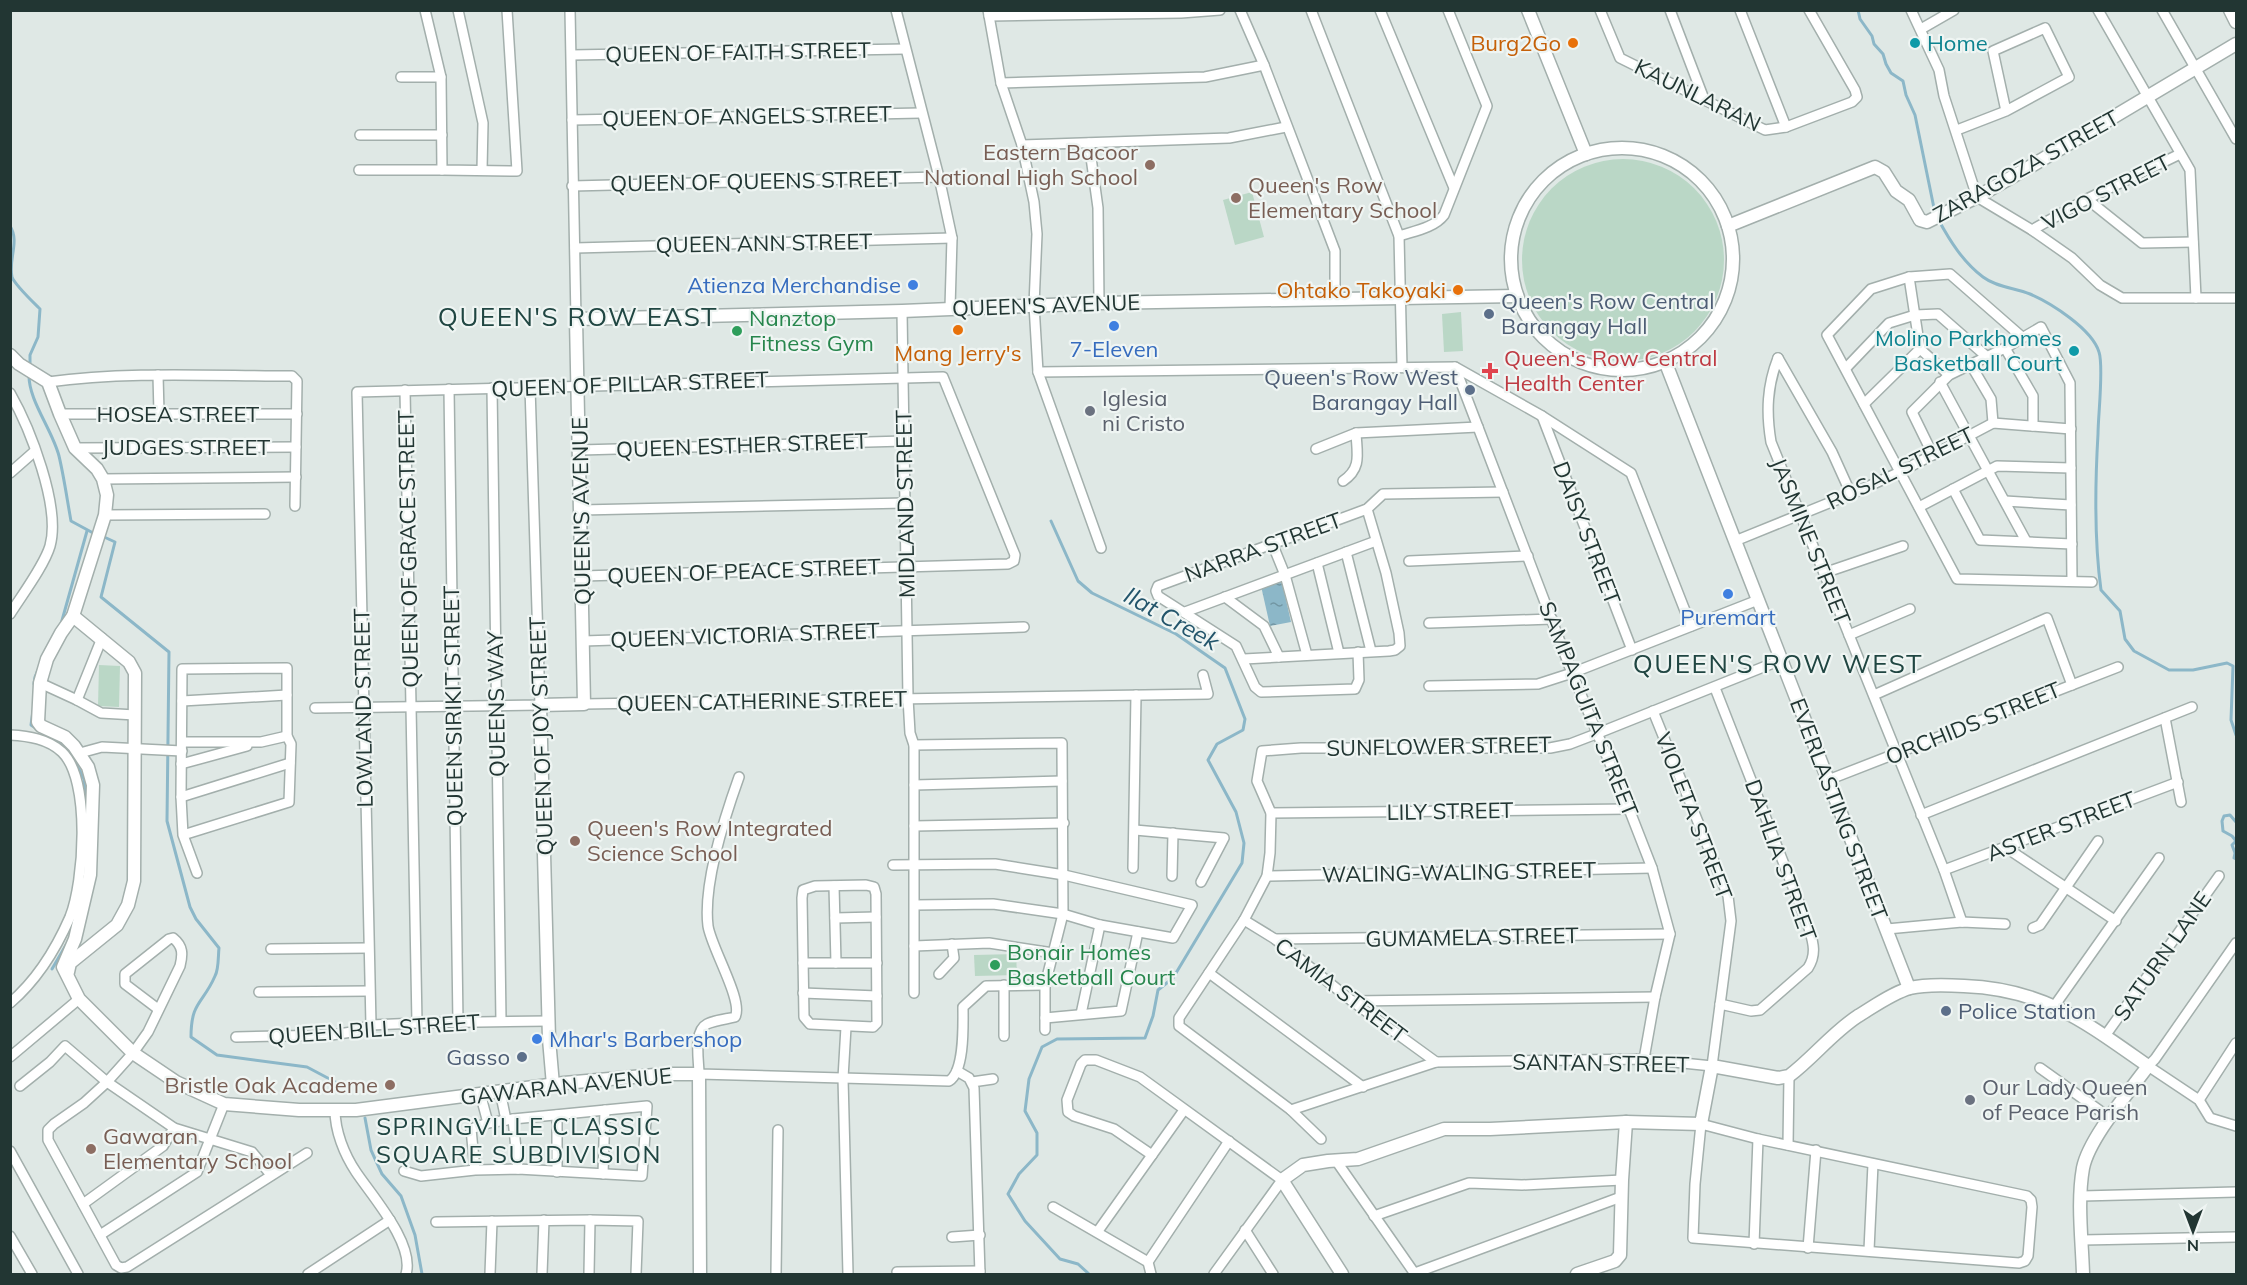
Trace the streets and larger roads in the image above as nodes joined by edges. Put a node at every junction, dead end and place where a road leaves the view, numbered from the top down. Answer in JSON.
{"nodes":[{"id":1,"x":424,"y":10,"type":"edge"},
{"id":2,"x":458,"y":10,"type":"edge"},
{"id":3,"x":507,"y":10,"type":"edge"},
{"id":4,"x":570,"y":10,"type":"edge"},
{"id":5,"x":896,"y":10,"type":"edge"},
{"id":6,"x":1220,"y":10,"type":"edge"},
{"id":7,"x":1240,"y":10,"type":"edge"},
{"id":8,"x":1311,"y":10,"type":"edge"},
{"id":9,"x":1380,"y":10,"type":"edge"},
{"id":10,"x":1448,"y":10,"type":"edge"},
{"id":11,"x":1528,"y":10,"type":"edge"},
{"id":12,"x":1600,"y":10,"type":"edge"},
{"id":13,"x":1670,"y":10,"type":"edge"},
{"id":14,"x":1740,"y":10,"type":"edge"},
{"id":15,"x":1809,"y":10,"type":"edge"},
{"id":16,"x":1911,"y":10,"type":"edge"},
{"id":17,"x":1954,"y":10,"type":"edge"},
{"id":18,"x":2098,"y":10,"type":"edge"},
{"id":19,"x":2162,"y":10,"type":"edge"},
{"id":20,"x":2230,"y":10,"type":"edge"},
{"id":21,"x":989,"y":13,"type":"edge"},
{"id":22,"x":2236,"y":22,"type":"edge"},
{"id":23,"x":1921,"y":29,"type":"junction"},
{"id":24,"x":2236,"y":44,"type":"edge"},
{"id":25,"x":905,"y":49,"type":"junction"},
{"id":26,"x":572,"y":55,"type":"junction"},
{"id":27,"x":1264,"y":65,"type":"junction"},
{"id":28,"x":2196,"y":69,"type":"junction"},
{"id":29,"x":401,"y":77,"type":"dead end"},
{"id":30,"x":441,"y":77,"type":"junction"},
{"id":31,"x":1001,"y":83,"type":"junction"},
{"id":32,"x":2146,"y":97,"type":"junction"},
{"id":33,"x":1704,"y":99,"type":"junction"},
{"id":34,"x":2006,"y":111,"type":"junction"},
{"id":35,"x":921,"y":113,"type":"junction"},
{"id":36,"x":572,"y":120,"type":"junction"},
{"id":37,"x":1286,"y":127,"type":"junction"},
{"id":38,"x":1786,"y":127,"type":"junction"},
{"id":39,"x":1957,"y":130,"type":"junction"},
{"id":40,"x":360,"y":135,"type":"dead end"},
{"id":41,"x":442,"y":135,"type":"junction"},
{"id":42,"x":2236,"y":139,"type":"edge"},
{"id":43,"x":1089,"y":143,"type":"junction"},
{"id":44,"x":1022,"y":145,"type":"junction"},
{"id":45,"x":1586,"y":154,"type":"junction"},
{"id":46,"x":2180,"y":154,"type":"junction"},
{"id":47,"x":359,"y":170,"type":"dead end"},
{"id":48,"x":442,"y":170,"type":"junction"},
{"id":49,"x":482,"y":170,"type":"junction"},
{"id":50,"x":939,"y":177,"type":"junction"},
{"id":51,"x":573,"y":186,"type":"junction"},
{"id":52,"x":1454,"y":188,"type":"junction"},
{"id":53,"x":1977,"y":197,"type":"junction"},
{"id":54,"x":2087,"y":199,"type":"junction"},
{"id":55,"x":1728,"y":226,"type":"junction"},
{"id":56,"x":2032,"y":230,"type":"junction"},
{"id":57,"x":1399,"y":236,"type":"junction"},
{"id":58,"x":952,"y":238,"type":"junction"},
{"id":59,"x":2193,"y":242,"type":"junction"},
{"id":60,"x":575,"y":248,"type":"junction"},
{"id":61,"x":1909,"y":277,"type":"junction"},
{"id":62,"x":1517,"y":296,"type":"junction"},
{"id":63,"x":1335,"y":298,"type":"junction"},
{"id":64,"x":1402,"y":298,"type":"junction"},
{"id":65,"x":2196,"y":298,"type":"junction"},
{"id":66,"x":2236,"y":298,"type":"edge"},
{"id":67,"x":1099,"y":303,"type":"junction"},
{"id":68,"x":1034,"y":305,"type":"junction"},
{"id":69,"x":950,"y":308,"type":"junction"},
{"id":70,"x":902,"y":311,"type":"junction"},
{"id":71,"x":1915,"y":315,"type":"junction"},
{"id":72,"x":576,"y":319,"type":"junction"},
{"id":73,"x":2022,"y":337,"type":"junction"},
{"id":74,"x":2006,"y":348,"type":"junction"},
{"id":75,"x":1920,"y":349,"type":"junction"},
{"id":76,"x":1986,"y":356,"type":"junction"},
{"id":77,"x":15,"y":360,"type":"edge"},
{"id":78,"x":1665,"y":361,"type":"junction"},
{"id":79,"x":1971,"y":365,"type":"junction"},
{"id":80,"x":1402,"y":367,"type":"junction"},
{"id":81,"x":1455,"y":367,"type":"junction"},
{"id":82,"x":1846,"y":368,"type":"junction"},
{"id":83,"x":1038,"y":372,"type":"junction"},
{"id":84,"x":158,"y":375,"type":"junction"},
{"id":85,"x":1949,"y":375,"type":"junction"},
{"id":86,"x":903,"y":377,"type":"junction"},
{"id":87,"x":48,"y":382,"type":"junction"},
{"id":88,"x":1940,"y":382,"type":"junction"},
{"id":89,"x":579,"y":385,"type":"junction"},
{"id":90,"x":530,"y":387,"type":"junction"},
{"id":91,"x":492,"y":388,"type":"junction"},
{"id":92,"x":449,"y":389,"type":"junction"},
{"id":93,"x":405,"y":390,"type":"junction"},
{"id":94,"x":357,"y":392,"type":"joint"},
{"id":95,"x":10,"y":393,"type":"edge"},
{"id":96,"x":1864,"y":404,"type":"junction"},
{"id":97,"x":159,"y":413,"type":"junction"},
{"id":98,"x":60,"y":414,"type":"junction"},
{"id":99,"x":297,"y":414,"type":"junction"},
{"id":100,"x":1542,"y":416,"type":"junction"},
{"id":101,"x":1993,"y":423,"type":"junction"},
{"id":102,"x":2033,"y":426,"type":"junction"},
{"id":103,"x":1478,"y":427,"type":"junction"},
{"id":104,"x":2071,"y":429,"type":"junction"},
{"id":105,"x":1356,"y":433,"type":"junction"},
{"id":106,"x":1969,"y":436,"type":"junction"},
{"id":107,"x":904,"y":441,"type":"junction"},
{"id":108,"x":296,"y":447,"type":"junction"},
{"id":109,"x":75,"y":448,"type":"junction"},
{"id":110,"x":1316,"y":448,"type":"dead end"},
{"id":111,"x":580,"y":450,"type":"junction"},
{"id":112,"x":35,"y":451,"type":"junction"},
{"id":113,"x":1933,"y":455,"type":"junction"},
{"id":114,"x":2071,"y":468,"type":"junction"},
{"id":115,"x":1988,"y":471,"type":"junction"},
{"id":116,"x":1900,"y":472,"type":"junction"},
{"id":117,"x":10,"y":473,"type":"edge"},
{"id":118,"x":296,"y":477,"type":"junction"},
{"id":119,"x":103,"y":479,"type":"junction"},
{"id":120,"x":1343,"y":481,"type":"dead end"},
{"id":121,"x":1953,"y":489,"type":"junction"},
{"id":122,"x":1503,"y":492,"type":"junction"},
{"id":123,"x":1851,"y":494,"type":"junction"},
{"id":124,"x":2005,"y":501,"type":"junction"},
{"id":125,"x":905,"y":503,"type":"junction"},
{"id":126,"x":2071,"y":505,"type":"junction"},
{"id":127,"x":296,"y":506,"type":"dead end"},
{"id":128,"x":1919,"y":507,"type":"junction"},
{"id":129,"x":1367,"y":509,"type":"junction"},
{"id":130,"x":581,"y":510,"type":"junction"},
{"id":131,"x":265,"y":514,"type":"dead end"},
{"id":132,"x":1801,"y":515,"type":"junction"},
{"id":133,"x":105,"y":516,"type":"junction"},
{"id":134,"x":1376,"y":541,"type":"junction"},
{"id":135,"x":1735,"y":541,"type":"junction"},
{"id":136,"x":2026,"y":541,"type":"junction"},
{"id":137,"x":1272,"y":543,"type":"junction"},
{"id":138,"x":2072,"y":544,"type":"junction"},
{"id":139,"x":1903,"y":546,"type":"dead end"},
{"id":140,"x":1101,"y":548,"type":"dead end"},
{"id":141,"x":1346,"y":552,"type":"junction"},
{"id":142,"x":1528,"y":556,"type":"junction"},
{"id":143,"x":1408,"y":561,"type":"dead end"},
{"id":144,"x":1317,"y":563,"type":"junction"},
{"id":145,"x":906,"y":566,"type":"junction"},
{"id":146,"x":1824,"y":573,"type":"junction"},
{"id":147,"x":1285,"y":575,"type":"junction"},
{"id":148,"x":582,"y":576,"type":"junction"},
{"id":149,"x":2072,"y":581,"type":"junction"},
{"id":150,"x":2092,"y":582,"type":"dead end"},
{"id":151,"x":1225,"y":597,"type":"junction"},
{"id":152,"x":1758,"y":600,"type":"junction"},
{"id":153,"x":1910,"y":609,"type":"dead end"},
{"id":154,"x":1185,"y":612,"type":"junction"},
{"id":155,"x":10,"y":614,"type":"edge"},
{"id":156,"x":73,"y":616,"type":"junction"},
{"id":157,"x":1552,"y":619,"type":"junction"},
{"id":158,"x":1430,"y":623,"type":"dead end"},
{"id":159,"x":1691,"y":626,"type":"junction"},
{"id":160,"x":1024,"y":627,"type":"dead end"},
{"id":161,"x":907,"y":630,"type":"junction"},
{"id":162,"x":1849,"y":635,"type":"junction"},
{"id":163,"x":102,"y":638,"type":"junction"},
{"id":164,"x":583,"y":641,"type":"junction"},
{"id":165,"x":1632,"y":650,"type":"junction"},
{"id":166,"x":1371,"y":651,"type":"junction"},
{"id":167,"x":1358,"y":652,"type":"junction"},
{"id":168,"x":1339,"y":653,"type":"junction"},
{"id":169,"x":1307,"y":655,"type":"junction"},
{"id":170,"x":1279,"y":657,"type":"junction"},
{"id":171,"x":1244,"y":659,"type":"junction"},
{"id":172,"x":1781,"y":660,"type":"junction"},
{"id":173,"x":2118,"y":667,"type":"dead end"},
{"id":174,"x":1572,"y":673,"type":"junction"},
{"id":175,"x":1203,"y":675,"type":"dead end"},
{"id":176,"x":39,"y":683,"type":"junction"},
{"id":177,"x":2072,"y":685,"type":"junction"},
{"id":178,"x":1430,"y":686,"type":"dead end"},
{"id":179,"x":1715,"y":688,"type":"junction"},
{"id":180,"x":288,"y":695,"type":"junction"},
{"id":181,"x":1136,"y":695,"type":"junction"},
{"id":182,"x":1874,"y":695,"type":"junction"},
{"id":183,"x":908,"y":698,"type":"junction"},
{"id":184,"x":76,"y":700,"type":"junction"},
{"id":185,"x":182,"y":700,"type":"junction"},
{"id":186,"x":584,"y":704,"type":"junction"},
{"id":187,"x":540,"y":705,"type":"junction"},
{"id":188,"x":452,"y":706,"type":"junction"},
{"id":189,"x":495,"y":706,"type":"junction"},
{"id":190,"x":411,"y":707,"type":"junction"},
{"id":191,"x":2192,"y":707,"type":"dead end"},
{"id":192,"x":315,"y":708,"type":"dead end"},
{"id":193,"x":363,"y":708,"type":"junction"},
{"id":194,"x":1653,"y":711,"type":"junction"},
{"id":195,"x":135,"y":715,"type":"junction"},
{"id":196,"x":2165,"y":718,"type":"junction"},
{"id":197,"x":1596,"y":734,"type":"junction"},
{"id":198,"x":10,"y":735,"type":"edge"},
{"id":199,"x":287,"y":736,"type":"junction"},
{"id":200,"x":261,"y":742,"type":"junction"},
{"id":201,"x":914,"y":745,"type":"junction"},
{"id":202,"x":136,"y":747,"type":"junction"},
{"id":203,"x":179,"y":747,"type":"junction"},
{"id":204,"x":80,"y":753,"type":"junction"},
{"id":205,"x":1897,"y":754,"type":"junction"},
{"id":206,"x":290,"y":763,"type":"junction"},
{"id":207,"x":182,"y":764,"type":"junction"},
{"id":208,"x":739,"y":777,"type":"dead end"},
{"id":209,"x":1828,"y":780,"type":"junction"},
{"id":210,"x":1062,"y":782,"type":"junction"},
{"id":211,"x":2178,"y":782,"type":"junction"},
{"id":212,"x":914,"y":785,"type":"junction"},
{"id":213,"x":181,"y":797,"type":"junction"},
{"id":214,"x":2181,"y":801,"type":"dead end"},
{"id":215,"x":1629,"y":809,"type":"junction"},
{"id":216,"x":1271,"y":813,"type":"junction"},
{"id":217,"x":1921,"y":815,"type":"junction"},
{"id":218,"x":1064,"y":823,"type":"junction"},
{"id":219,"x":914,"y":826,"type":"junction"},
{"id":220,"x":1135,"y":830,"type":"junction"},
{"id":221,"x":1173,"y":833,"type":"junction"},
{"id":222,"x":183,"y":835,"type":"junction"},
{"id":223,"x":2098,"y":841,"type":"dead end"},
{"id":224,"x":2005,"y":847,"type":"junction"},
{"id":225,"x":2158,"y":858,"type":"dead end"},
{"id":226,"x":892,"y":865,"type":"dead end"},
{"id":227,"x":914,"y":865,"type":"junction"},
{"id":228,"x":1133,"y":868,"type":"dead end"},
{"id":229,"x":1652,"y":868,"type":"junction"},
{"id":230,"x":1944,"y":870,"type":"junction"},
{"id":231,"x":196,"y":873,"type":"dead end"},
{"id":232,"x":1064,"y":875,"type":"junction"},
{"id":233,"x":1172,"y":876,"type":"dead end"},
{"id":234,"x":1267,"y":876,"type":"junction"},
{"id":235,"x":2219,"y":876,"type":"dead end"},
{"id":236,"x":1202,"y":882,"type":"dead end"},
{"id":237,"x":834,"y":886,"type":"junction"},
{"id":238,"x":2065,"y":887,"type":"junction"},
{"id":239,"x":915,"y":905,"type":"junction"},
{"id":240,"x":1063,"y":914,"type":"junction"},
{"id":241,"x":876,"y":917,"type":"junction"},
{"id":242,"x":835,"y":918,"type":"junction"},
{"id":243,"x":1244,"y":920,"type":"junction"},
{"id":244,"x":2116,"y":921,"type":"junction"},
{"id":245,"x":1962,"y":922,"type":"junction"},
{"id":246,"x":2006,"y":924,"type":"dead end"},
{"id":247,"x":1100,"y":925,"type":"junction"},
{"id":248,"x":2033,"y":928,"type":"dead end"},
{"id":249,"x":1887,"y":929,"type":"junction"},
{"id":250,"x":1138,"y":932,"type":"junction"},
{"id":251,"x":1670,"y":934,"type":"junction"},
{"id":252,"x":1275,"y":939,"type":"junction"},
{"id":253,"x":2236,"y":943,"type":"edge"},
{"id":254,"x":952,"y":944,"type":"junction"},
{"id":255,"x":914,"y":946,"type":"junction"},
{"id":256,"x":368,"y":948,"type":"junction"},
{"id":257,"x":270,"y":949,"type":"dead end"},
{"id":258,"x":1053,"y":953,"type":"junction"},
{"id":259,"x":803,"y":963,"type":"junction"},
{"id":260,"x":836,"y":963,"type":"junction"},
{"id":261,"x":876,"y":963,"type":"junction"},
{"id":262,"x":1209,"y":973,"type":"junction"},
{"id":263,"x":939,"y":974,"type":"dead end"},
{"id":264,"x":68,"y":976,"type":"junction"},
{"id":265,"x":1004,"y":985,"type":"junction"},
{"id":266,"x":1045,"y":985,"type":"junction"},
{"id":267,"x":1909,"y":988,"type":"junction"},
{"id":268,"x":369,"y":991,"type":"junction"},
{"id":269,"x":259,"y":992,"type":"dead end"},
{"id":270,"x":804,"y":993,"type":"junction"},
{"id":271,"x":914,"y":993,"type":"dead end"},
{"id":272,"x":878,"y":996,"type":"junction"},
{"id":273,"x":1655,"y":997,"type":"junction"},
{"id":274,"x":79,"y":999,"type":"junction"},
{"id":275,"x":1352,"y":1001,"type":"junction"},
{"id":276,"x":10,"y":1004,"type":"edge"},
{"id":277,"x":1720,"y":1004,"type":"junction"},
{"id":278,"x":2055,"y":1005,"type":"junction"},
{"id":279,"x":158,"y":1009,"type":"junction"},
{"id":280,"x":1081,"y":1014,"type":"junction"},
{"id":281,"x":1045,"y":1018,"type":"junction"},
{"id":282,"x":501,"y":1021,"type":"junction"},
{"id":283,"x":549,"y":1021,"type":"junction"},
{"id":284,"x":417,"y":1023,"type":"junction"},
{"id":285,"x":458,"y":1023,"type":"junction"},
{"id":286,"x":370,"y":1025,"type":"junction"},
{"id":287,"x":846,"y":1027,"type":"junction"},
{"id":288,"x":1045,"y":1030,"type":"dead end"},
{"id":289,"x":1004,"y":1036,"type":"dead end"},
{"id":290,"x":2106,"y":1036,"type":"junction"},
{"id":291,"x":236,"y":1037,"type":"dead end"},
{"id":292,"x":2236,"y":1043,"type":"edge"},
{"id":293,"x":133,"y":1053,"type":"junction"},
{"id":294,"x":10,"y":1057,"type":"edge"},
{"id":295,"x":1644,"y":1059,"type":"junction"},
{"id":296,"x":1436,"y":1062,"type":"junction"},
{"id":297,"x":1712,"y":1066,"type":"junction"},
{"id":298,"x":2148,"y":1066,"type":"junction"},
{"id":299,"x":2040,"y":1068,"type":"dead end"},
{"id":300,"x":957,"y":1071,"type":"junction"},
{"id":301,"x":699,"y":1074,"type":"junction"},
{"id":302,"x":1789,"y":1076,"type":"junction"},
{"id":303,"x":843,"y":1078,"type":"junction"},
{"id":304,"x":993,"y":1079,"type":"dead end"},
{"id":305,"x":106,"y":1082,"type":"junction"},
{"id":306,"x":972,"y":1082,"type":"junction"},
{"id":307,"x":553,"y":1085,"type":"junction"},
{"id":308,"x":20,"y":1086,"type":"dead end"},
{"id":309,"x":1364,"y":1087,"type":"junction"},
{"id":310,"x":500,"y":1091,"type":"junction"},
{"id":311,"x":480,"y":1093,"type":"junction"},
{"id":312,"x":2199,"y":1100,"type":"junction"},
{"id":313,"x":224,"y":1104,"type":"junction"},
{"id":314,"x":335,"y":1110,"type":"junction"},
{"id":315,"x":605,"y":1110,"type":"junction"},
{"id":316,"x":1184,"y":1110,"type":"junction"},
{"id":317,"x":1291,"y":1110,"type":"junction"},
{"id":318,"x":557,"y":1115,"type":"junction"},
{"id":319,"x":2110,"y":1118,"type":"junction"},
{"id":320,"x":509,"y":1119,"type":"junction"},
{"id":321,"x":1626,"y":1122,"type":"junction"},
{"id":322,"x":488,"y":1123,"type":"junction"},
{"id":323,"x":1701,"y":1124,"type":"junction"},
{"id":324,"x":2236,"y":1126,"type":"edge"},
{"id":325,"x":174,"y":1128,"type":"junction"},
{"id":326,"x":778,"y":1130,"type":"dead end"},
{"id":327,"x":210,"y":1139,"type":"junction"},
{"id":328,"x":1758,"y":1139,"type":"junction"},
{"id":329,"x":1321,"y":1140,"type":"dead end"},
{"id":330,"x":1229,"y":1142,"type":"junction"},
{"id":331,"x":1788,"y":1145,"type":"junction"},
{"id":332,"x":1816,"y":1150,"type":"junction"},
{"id":333,"x":10,"y":1151,"type":"edge"},
{"id":334,"x":307,"y":1153,"type":"dead end"},
{"id":335,"x":1152,"y":1155,"type":"junction"},
{"id":336,"x":1337,"y":1162,"type":"junction"},
{"id":337,"x":1873,"y":1164,"type":"junction"},
{"id":338,"x":15,"y":1169,"type":"edge"},
{"id":339,"x":518,"y":1169,"type":"junction"},
{"id":340,"x":476,"y":1170,"type":"junction"},
{"id":341,"x":404,"y":1171,"type":"dead end"},
{"id":342,"x":557,"y":1172,"type":"junction"},
{"id":343,"x":603,"y":1174,"type":"junction"},
{"id":344,"x":271,"y":1176,"type":"junction"},
{"id":345,"x":1282,"y":1180,"type":"junction"},
{"id":346,"x":1622,"y":1180,"type":"junction"},
{"id":347,"x":2236,"y":1192,"type":"edge"},
{"id":348,"x":2082,"y":1196,"type":"junction"},
{"id":349,"x":1621,"y":1197,"type":"junction"},
{"id":350,"x":83,"y":1204,"type":"junction"},
{"id":351,"x":1053,"y":1207,"type":"dead end"},
{"id":352,"x":1374,"y":1216,"type":"junction"},
{"id":353,"x":390,"y":1220,"type":"junction"},
{"id":354,"x":544,"y":1220,"type":"junction"},
{"id":355,"x":590,"y":1220,"type":"junction"},
{"id":356,"x":492,"y":1221,"type":"junction"},
{"id":357,"x":436,"y":1222,"type":"dead end"},
{"id":358,"x":1245,"y":1230,"type":"junction"},
{"id":359,"x":1098,"y":1231,"type":"junction"},
{"id":360,"x":100,"y":1235,"type":"junction"},
{"id":361,"x":980,"y":1235,"type":"junction"},
{"id":362,"x":10,"y":1236,"type":"edge"},
{"id":363,"x":952,"y":1237,"type":"dead end"},
{"id":364,"x":2236,"y":1237,"type":"edge"},
{"id":365,"x":2082,"y":1240,"type":"junction"},
{"id":366,"x":1754,"y":1244,"type":"junction"},
{"id":367,"x":1808,"y":1248,"type":"junction"},
{"id":368,"x":1869,"y":1250,"type":"junction"},
{"id":369,"x":1148,"y":1262,"type":"junction"},
{"id":370,"x":897,"y":1272,"type":"dead end"},
{"id":371,"x":980,"y":1273,"type":"edge"},
{"id":372,"x":1415,"y":1274,"type":"edge"},
{"id":373,"x":32,"y":1275,"type":"edge"},
{"id":374,"x":78,"y":1275,"type":"edge"},
{"id":375,"x":308,"y":1275,"type":"edge"},
{"id":376,"x":406,"y":1275,"type":"edge"},
{"id":377,"x":490,"y":1275,"type":"edge"},
{"id":378,"x":542,"y":1275,"type":"edge"},
{"id":379,"x":589,"y":1275,"type":"edge"},
{"id":380,"x":636,"y":1275,"type":"edge"},
{"id":381,"x":700,"y":1275,"type":"edge"},
{"id":382,"x":776,"y":1275,"type":"edge"},
{"id":383,"x":848,"y":1275,"type":"edge"},
{"id":384,"x":1151,"y":1275,"type":"edge"},
{"id":385,"x":1214,"y":1275,"type":"edge"},
{"id":386,"x":1273,"y":1275,"type":"edge"},
{"id":387,"x":1342,"y":1275,"type":"edge"},
{"id":388,"x":1577,"y":1275,"type":"edge"},
{"id":389,"x":2084,"y":1275,"type":"edge"}],
"edges":[{"from":1,"to":30,"type":"street"},
{"from":2,"to":49,"type":"street"},
{"from":3,"to":49,"type":"street"},
{"from":4,"to":26,"type":"street","name":"QUEEN'S AVENUE"},
{"from":5,"to":25,"type":"street"},
{"from":6,"to":21,"type":"street"},
{"from":7,"to":27,"type":"street"},
{"from":8,"to":57,"type":"street"},
{"from":9,"to":52,"type":"street"},
{"from":10,"to":52,"type":"street"},
{"from":11,"to":45,"type":"street"},
{"from":12,"to":33,"type":"street","name":"KAUNLARAN"},
{"from":13,"to":33,"type":"street"},
{"from":14,"to":38,"type":"street"},
{"from":15,"to":38,"type":"street","name":"KAUNLARAN"},
{"from":16,"to":23,"type":"street"},
{"from":17,"to":23,"type":"street"},
{"from":18,"to":32,"type":"street"},
{"from":19,"to":28,"type":"street"},
{"from":20,"to":22,"type":"street"},
{"from":21,"to":31,"type":"street"},
{"from":23,"to":39,"type":"street"},
{"from":24,"to":28,"type":"street","name":"ZARAGOZA STREET"},
{"from":25,"to":26,"type":"street","name":"QUEEN OF FAITH STREET"},
{"from":25,"to":35,"type":"street"},
{"from":26,"to":36,"type":"street","name":"QUEEN'S AVENUE"},
{"from":27,"to":31,"type":"street"},
{"from":27,"to":37,"type":"street"},
{"from":28,"to":32,"type":"street","name":"ZARAGOZA STREET"},
{"from":28,"to":42,"type":"street"},
{"from":29,"to":30,"type":"street"},
{"from":30,"to":41,"type":"street"},
{"from":31,"to":44,"type":"street"},
{"from":32,"to":46,"type":"street"},
{"from":32,"to":53,"type":"street","name":"ZARAGOZA STREET"},
{"from":33,"to":38,"type":"street","name":"KAUNLARAN"},
{"from":34,"to":34,"type":"street"},
{"from":34,"to":39,"type":"street"},
{"from":35,"to":36,"type":"street","name":"QUEEN OF ANGELS STREET"},
{"from":35,"to":50,"type":"street"},
{"from":36,"to":51,"type":"street","name":"QUEEN'S AVENUE"},
{"from":37,"to":43,"type":"street"},
{"from":37,"to":63,"type":"street"},
{"from":39,"to":53,"type":"street"},
{"from":40,"to":41,"type":"street"},
{"from":41,"to":48,"type":"street"},
{"from":43,"to":44,"type":"street"},
{"from":43,"to":67,"type":"street"},
{"from":44,"to":68,"type":"street"},
{"from":45,"to":55,"type":"street"},
{"from":45,"to":62,"type":"street"},
{"from":46,"to":54,"type":"street","name":"VIGO STREET"},
{"from":46,"to":59,"type":"street"},
{"from":47,"to":48,"type":"street"},
{"from":48,"to":49,"type":"street"},
{"from":50,"to":51,"type":"street","name":"QUEEN OF QUEENS STREET"},
{"from":50,"to":58,"type":"street"},
{"from":51,"to":60,"type":"street","name":"QUEEN'S AVENUE"},
{"from":52,"to":57,"type":"street"},
{"from":53,"to":55,"type":"street","name":"ZARAGOZA STREET"},
{"from":53,"to":56,"type":"street"},
{"from":54,"to":56,"type":"street","name":"VIGO STREET"},
{"from":54,"to":59,"type":"street"},
{"from":55,"to":78,"type":"street"},
{"from":56,"to":65,"type":"street"},
{"from":57,"to":64,"type":"street"},
{"from":58,"to":60,"type":"street","name":"QUEEN ANN STREET"},
{"from":58,"to":69,"type":"street"},
{"from":59,"to":65,"type":"street"},
{"from":60,"to":72,"type":"street","name":"QUEEN'S AVENUE"},
{"from":61,"to":71,"type":"street"},
{"from":61,"to":73,"type":"street"},
{"from":61,"to":82,"type":"street"},
{"from":62,"to":64,"type":"street","name":"QUEEN'S AVENUE"},
{"from":62,"to":78,"type":"street"},
{"from":63,"to":64,"type":"street","name":"QUEEN'S AVENUE"},
{"from":63,"to":67,"type":"street","name":"QUEEN'S AVENUE"},
{"from":64,"to":80,"type":"street"},
{"from":65,"to":66,"type":"street"},
{"from":67,"to":68,"type":"street","name":"QUEEN'S AVENUE"},
{"from":68,"to":69,"type":"street","name":"QUEEN'S AVENUE"},
{"from":68,"to":83,"type":"street"},
{"from":69,"to":70,"type":"street","name":"QUEEN'S AVENUE"},
{"from":70,"to":72,"type":"street","name":"QUEEN'S AVENUE"},
{"from":70,"to":86,"type":"street","name":"MIDLAND STREET"},
{"from":71,"to":75,"type":"street"},
{"from":71,"to":76,"type":"street"},
{"from":71,"to":82,"type":"street"},
{"from":72,"to":89,"type":"street","name":"QUEEN'S AVENUE"},
{"from":73,"to":74,"type":"street"},
{"from":73,"to":104,"type":"street"},
{"from":74,"to":76,"type":"street"},
{"from":74,"to":102,"type":"street"},
{"from":75,"to":85,"type":"street"},
{"from":75,"to":96,"type":"street"},
{"from":76,"to":79,"type":"street"},
{"from":77,"to":87,"type":"street"},
{"from":78,"to":135,"type":"street","name":"EVERLASTING STREET"},
{"from":79,"to":85,"type":"street"},
{"from":79,"to":101,"type":"street"},
{"from":80,"to":81,"type":"street"},
{"from":80,"to":83,"type":"street"},
{"from":81,"to":100,"type":"street"},
{"from":81,"to":103,"type":"street","name":"SAMPAGUITA STREET"},
{"from":82,"to":96,"type":"street"},
{"from":83,"to":140,"type":"street"},
{"from":84,"to":87,"type":"street"},
{"from":84,"to":97,"type":"street"},
{"from":84,"to":99,"type":"street"},
{"from":85,"to":88,"type":"street"},
{"from":86,"to":89,"type":"street","name":"QUEEN OF PILLAR STREET"},
{"from":86,"to":107,"type":"street","name":"MIDLAND STREET"},
{"from":86,"to":145,"type":"street","name":"QUEEN OF PILLAR STREET"},
{"from":87,"to":98,"type":"street"},
{"from":88,"to":106,"type":"street"},
{"from":88,"to":113,"type":"street"},
{"from":89,"to":90,"type":"street","name":"QUEEN OF PILLAR STREET"},
{"from":89,"to":111,"type":"street","name":"QUEEN'S AVENUE"},
{"from":90,"to":91,"type":"street","name":"QUEEN OF PILLAR STREET"},
{"from":90,"to":187,"type":"street","name":"QUEEN OF JOY STREET"},
{"from":91,"to":92,"type":"street","name":"QUEEN OF PILLAR STREET"},
{"from":91,"to":189,"type":"street","name":"QUEENS WAY"},
{"from":92,"to":93,"type":"street","name":"QUEEN OF PILLAR STREET"},
{"from":92,"to":188,"type":"street","name":"QUEEN SIRIKIT STREET"},
{"from":93,"to":94,"type":"street","name":"QUEEN OF PILLAR STREET"},
{"from":93,"to":190,"type":"street","name":"QUEEN OF GRACE STREET"},
{"from":94,"to":193,"type":"street","name":"LOWLAND STREET"},
{"from":95,"to":112,"type":"street"},
{"from":96,"to":116,"type":"street"},
{"from":97,"to":98,"type":"street","name":"HOSEA STREET"},
{"from":97,"to":99,"type":"street","name":"HOSEA STREET"},
{"from":98,"to":109,"type":"street"},
{"from":99,"to":108,"type":"street"},
{"from":100,"to":159,"type":"street"},
{"from":100,"to":165,"type":"street","name":"DAISY STREET"},
{"from":101,"to":102,"type":"street","name":"ROSAL STREET"},
{"from":101,"to":106,"type":"street","name":"ROSAL STREET"},
{"from":102,"to":104,"type":"street","name":"ROSAL STREET"},
{"from":103,"to":105,"type":"street"},
{"from":103,"to":122,"type":"street","name":"SAMPAGUITA STREET"},
{"from":104,"to":114,"type":"street"},
{"from":105,"to":110,"type":"street"},
{"from":105,"to":120,"type":"street"},
{"from":106,"to":113,"type":"street","name":"ROSAL STREET"},
{"from":106,"to":115,"type":"street"},
{"from":107,"to":111,"type":"street","name":"QUEEN ESTHER STREET"},
{"from":107,"to":125,"type":"street","name":"MIDLAND STREET"},
{"from":108,"to":109,"type":"street","name":"JUDGES STREET"},
{"from":108,"to":118,"type":"street"},
{"from":109,"to":119,"type":"street"},
{"from":111,"to":130,"type":"street","name":"QUEEN'S AVENUE"},
{"from":112,"to":117,"type":"street"},
{"from":112,"to":155,"type":"street"},
{"from":113,"to":116,"type":"street","name":"ROSAL STREET"},
{"from":114,"to":115,"type":"street"},
{"from":114,"to":126,"type":"street"},
{"from":115,"to":121,"type":"street"},
{"from":115,"to":124,"type":"street"},
{"from":116,"to":123,"type":"street","name":"ROSAL STREET"},
{"from":116,"to":128,"type":"street"},
{"from":118,"to":119,"type":"street"},
{"from":118,"to":127,"type":"street"},
{"from":119,"to":133,"type":"street"},
{"from":121,"to":128,"type":"street"},
{"from":121,"to":136,"type":"street"},
{"from":122,"to":129,"type":"street","name":"NARRA STREET"},
{"from":122,"to":142,"type":"street","name":"SAMPAGUITA STREET"},
{"from":123,"to":132,"type":"street","name":"ROSAL STREET"},
{"from":123,"to":132,"type":"street","name":"JASMINE STREET"},
{"from":124,"to":126,"type":"street"},
{"from":124,"to":136,"type":"street"},
{"from":125,"to":130,"type":"street"},
{"from":125,"to":145,"type":"street","name":"MIDLAND STREET"},
{"from":126,"to":138,"type":"street"},
{"from":128,"to":149,"type":"street"},
{"from":129,"to":134,"type":"street"},
{"from":129,"to":137,"type":"street","name":"NARRA STREET"},
{"from":130,"to":148,"type":"street","name":"QUEEN'S AVENUE"},
{"from":131,"to":133,"type":"street"},
{"from":132,"to":135,"type":"street","name":"ROSAL STREET"},
{"from":132,"to":146,"type":"street","name":"JASMINE STREET"},
{"from":133,"to":156,"type":"street"},
{"from":134,"to":141,"type":"street"},
{"from":134,"to":166,"type":"street"},
{"from":135,"to":152,"type":"street","name":"EVERLASTING STREET"},
{"from":136,"to":138,"type":"street"},
{"from":137,"to":147,"type":"street"},
{"from":137,"to":154,"type":"street","name":"NARRA STREET"},
{"from":138,"to":149,"type":"street"},
{"from":139,"to":146,"type":"street"},
{"from":141,"to":144,"type":"street"},
{"from":141,"to":166,"type":"street"},
{"from":142,"to":143,"type":"street"},
{"from":142,"to":157,"type":"street","name":"SAMPAGUITA STREET"},
{"from":144,"to":147,"type":"street"},
{"from":144,"to":168,"type":"street"},
{"from":145,"to":148,"type":"street","name":"QUEEN OF PEACE STREET"},
{"from":145,"to":161,"type":"street","name":"MIDLAND STREET"},
{"from":146,"to":162,"type":"street","name":"JASMINE STREET"},
{"from":147,"to":151,"type":"street"},
{"from":147,"to":169,"type":"street"},
{"from":148,"to":164,"type":"street","name":"QUEEN'S AVENUE"},
{"from":149,"to":150,"type":"street"},
{"from":151,"to":154,"type":"street"},
{"from":151,"to":170,"type":"street"},
{"from":152,"to":159,"type":"street"},
{"from":152,"to":172,"type":"street","name":"EVERLASTING STREET"},
{"from":153,"to":162,"type":"street"},
{"from":154,"to":171,"type":"street"},
{"from":156,"to":163,"type":"street"},
{"from":156,"to":176,"type":"street"},
{"from":157,"to":158,"type":"street"},
{"from":157,"to":174,"type":"street","name":"SAMPAGUITA STREET"},
{"from":159,"to":165,"type":"street"},
{"from":160,"to":161,"type":"street","name":"QUEEN VICTORIA STREET"},
{"from":161,"to":164,"type":"street","name":"QUEEN VICTORIA STREET"},
{"from":161,"to":183,"type":"street","name":"MIDLAND STREET"},
{"from":162,"to":182,"type":"street","name":"JASMINE STREET"},
{"from":163,"to":184,"type":"street"},
{"from":163,"to":195,"type":"street"},
{"from":164,"to":186,"type":"street","name":"QUEEN'S AVENUE"},
{"from":165,"to":174,"type":"street"},
{"from":166,"to":167,"type":"street"},
{"from":167,"to":168,"type":"street"},
{"from":167,"to":171,"type":"street"},
{"from":168,"to":169,"type":"street"},
{"from":169,"to":170,"type":"street"},
{"from":170,"to":171,"type":"street"},
{"from":172,"to":179,"type":"street","name":"SUNFLOWER STREET"},
{"from":172,"to":209,"type":"street","name":"EVERLASTING STREET"},
{"from":173,"to":177,"type":"street","name":"ORCHIDS STREET"},
{"from":174,"to":178,"type":"street"},
{"from":174,"to":197,"type":"street","name":"SAMPAGUITA STREET"},
{"from":175,"to":181,"type":"street","name":"QUEEN CATHERINE STREET"},
{"from":176,"to":184,"type":"street"},
{"from":176,"to":204,"type":"street"},
{"from":177,"to":182,"type":"street"},
{"from":177,"to":205,"type":"street","name":"ORCHIDS STREET"},
{"from":179,"to":194,"type":"street","name":"SUNFLOWER STREET"},
{"from":179,"to":277,"type":"street","name":"DAHLIA STREET"},
{"from":180,"to":185,"type":"street"},
{"from":180,"to":185,"type":"street"},
{"from":180,"to":199,"type":"street"},
{"from":181,"to":183,"type":"street","name":"QUEEN CATHERINE STREET"},
{"from":181,"to":220,"type":"street"},
{"from":182,"to":205,"type":"street","name":"JASMINE STREET"},
{"from":183,"to":186,"type":"street","name":"QUEEN CATHERINE STREET"},
{"from":183,"to":201,"type":"street","name":"MIDLAND STREET"},
{"from":184,"to":195,"type":"street"},
{"from":185,"to":203,"type":"street"},
{"from":186,"to":187,"type":"street","name":"QUEEN CATHERINE STREET"},
{"from":187,"to":189,"type":"street","name":"QUEEN CATHERINE STREET"},
{"from":187,"to":283,"type":"street","name":"QUEEN OF JOY STREET"},
{"from":188,"to":189,"type":"street","name":"QUEEN CATHERINE STREET"},
{"from":188,"to":190,"type":"street","name":"QUEEN CATHERINE STREET"},
{"from":188,"to":285,"type":"street","name":"QUEEN SIRIKIT STREET"},
{"from":189,"to":282,"type":"street","name":"QUEENS WAY"},
{"from":190,"to":193,"type":"street","name":"QUEEN CATHERINE STREET"},
{"from":190,"to":284,"type":"street","name":"QUEEN OF GRACE STREET"},
{"from":191,"to":196,"type":"street"},
{"from":192,"to":193,"type":"street","name":"QUEEN CATHERINE STREET"},
{"from":193,"to":256,"type":"street","name":"LOWLAND STREET"},
{"from":194,"to":197,"type":"street","name":"SUNFLOWER STREET"},
{"from":194,"to":277,"type":"street","name":"VIOLETA STREET"},
{"from":195,"to":202,"type":"street"},
{"from":196,"to":211,"type":"street"},
{"from":196,"to":217,"type":"street"},
{"from":197,"to":215,"type":"street","name":"SAMPAGUITA STREET"},
{"from":197,"to":216,"type":"street","name":"SUNFLOWER STREET"},
{"from":198,"to":276,"type":"street"},
{"from":199,"to":200,"type":"street"},
{"from":199,"to":206,"type":"street"},
{"from":200,"to":203,"type":"street"},
{"from":200,"to":207,"type":"street"},
{"from":201,"to":210,"type":"street"},
{"from":201,"to":212,"type":"street","name":"MIDLAND STREET"},
{"from":202,"to":203,"type":"street"},
{"from":202,"to":204,"type":"street"},
{"from":202,"to":264,"type":"street"},
{"from":203,"to":207,"type":"street"},
{"from":204,"to":264,"type":"street"},
{"from":205,"to":209,"type":"street","name":"ORCHIDS STREET"},
{"from":205,"to":217,"type":"street","name":"JASMINE STREET"},
{"from":206,"to":213,"type":"street"},
{"from":206,"to":222,"type":"street"},
{"from":207,"to":213,"type":"street"},
{"from":208,"to":301,"type":"street"},
{"from":209,"to":249,"type":"street","name":"EVERLASTING STREET"},
{"from":210,"to":212,"type":"street"},
{"from":210,"to":218,"type":"street"},
{"from":211,"to":214,"type":"street"},
{"from":211,"to":224,"type":"street","name":"ASTER STREET"},
{"from":212,"to":219,"type":"street","name":"MIDLAND STREET"},
{"from":213,"to":222,"type":"street"},
{"from":215,"to":216,"type":"street","name":"LILY STREET"},
{"from":215,"to":229,"type":"street","name":"SAMPAGUITA STREET"},
{"from":216,"to":234,"type":"street"},
{"from":217,"to":230,"type":"street","name":"JASMINE STREET"},
{"from":218,"to":219,"type":"street"},
{"from":218,"to":232,"type":"street"},
{"from":219,"to":227,"type":"street","name":"MIDLAND STREET"},
{"from":220,"to":221,"type":"street"},
{"from":220,"to":228,"type":"street"},
{"from":221,"to":233,"type":"street"},
{"from":221,"to":236,"type":"street"},
{"from":222,"to":231,"type":"street"},
{"from":223,"to":238,"type":"street"},
{"from":224,"to":230,"type":"street","name":"ASTER STREET"},
{"from":224,"to":238,"type":"street"},
{"from":225,"to":244,"type":"street"},
{"from":226,"to":227,"type":"street"},
{"from":227,"to":232,"type":"street"},
{"from":227,"to":239,"type":"street","name":"MIDLAND STREET"},
{"from":229,"to":234,"type":"street","name":"WALING-WALING STREET"},
{"from":229,"to":251,"type":"street","name":"SAMPAGUITA STREET"},
{"from":230,"to":245,"type":"street","name":"JASMINE STREET"},
{"from":232,"to":240,"type":"street"},
{"from":232,"to":250,"type":"street"},
{"from":234,"to":243,"type":"street"},
{"from":235,"to":290,"type":"street","name":"SATURN LANE"},
{"from":237,"to":241,"type":"street"},
{"from":237,"to":242,"type":"street"},
{"from":237,"to":259,"type":"street"},
{"from":238,"to":244,"type":"street"},
{"from":238,"to":248,"type":"street"},
{"from":239,"to":240,"type":"street"},
{"from":239,"to":255,"type":"street","name":"MIDLAND STREET"},
{"from":240,"to":247,"type":"street"},
{"from":240,"to":258,"type":"street"},
{"from":241,"to":242,"type":"street"},
{"from":241,"to":261,"type":"street"},
{"from":242,"to":260,"type":"street"},
{"from":243,"to":252,"type":"street","name":"CAMIA STREET"},
{"from":243,"to":262,"type":"street"},
{"from":244,"to":278,"type":"street"},
{"from":245,"to":246,"type":"street"},
{"from":245,"to":249,"type":"street"},
{"from":247,"to":250,"type":"street"},
{"from":247,"to":280,"type":"street"},
{"from":249,"to":267,"type":"street","name":"EVERLASTING STREET"},
{"from":250,"to":280,"type":"street"},
{"from":251,"to":252,"type":"street","name":"GUMAMELA STREET"},
{"from":251,"to":273,"type":"street","name":"SAMPAGUITA STREET"},
{"from":252,"to":275,"type":"street","name":"CAMIA STREET"},
{"from":253,"to":298,"type":"street"},
{"from":254,"to":255,"type":"street"},
{"from":254,"to":258,"type":"street"},
{"from":254,"to":263,"type":"street"},
{"from":255,"to":271,"type":"street","name":"MIDLAND STREET"},
{"from":256,"to":257,"type":"street"},
{"from":256,"to":268,"type":"street","name":"LOWLAND STREET"},
{"from":258,"to":266,"type":"street"},
{"from":259,"to":260,"type":"street"},
{"from":259,"to":270,"type":"street"},
{"from":260,"to":261,"type":"street"},
{"from":261,"to":272,"type":"street"},
{"from":262,"to":309,"type":"street"},
{"from":262,"to":317,"type":"street"},
{"from":264,"to":274,"type":"street","name":"GAWARAN AVENUE"},
{"from":265,"to":266,"type":"street"},
{"from":265,"to":289,"type":"street"},
{"from":265,"to":300,"type":"street"},
{"from":266,"to":281,"type":"street"},
{"from":267,"to":278,"type":"street"},
{"from":267,"to":302,"type":"street"},
{"from":268,"to":269,"type":"street"},
{"from":268,"to":286,"type":"street","name":"LOWLAND STREET"},
{"from":270,"to":272,"type":"street"},
{"from":270,"to":287,"type":"street"},
{"from":272,"to":287,"type":"street"},
{"from":273,"to":275,"type":"street"},
{"from":273,"to":295,"type":"street","name":"SAMPAGUITA STREET"},
{"from":274,"to":293,"type":"street","name":"GAWARAN AVENUE"},
{"from":274,"to":294,"type":"street"},
{"from":275,"to":296,"type":"street","name":"CAMIA STREET"},
{"from":277,"to":297,"type":"street","name":"VIOLETA STREET"},
{"from":278,"to":290,"type":"street"},
{"from":279,"to":279,"type":"street"},
{"from":279,"to":293,"type":"street"},
{"from":280,"to":281,"type":"street"},
{"from":281,"to":288,"type":"street"},
{"from":282,"to":283,"type":"street","name":"QUEEN BILL STREET"},
{"from":282,"to":285,"type":"street","name":"QUEEN BILL STREET"},
{"from":283,"to":307,"type":"street","name":"QUEEN OF JOY STREET"},
{"from":284,"to":285,"type":"street","name":"QUEEN BILL STREET"},
{"from":284,"to":286,"type":"street","name":"QUEEN BILL STREET"},
{"from":286,"to":291,"type":"street","name":"QUEEN BILL STREET"},
{"from":287,"to":303,"type":"street"},
{"from":290,"to":298,"type":"street"},
{"from":292,"to":312,"type":"street"},
{"from":293,"to":305,"type":"street"},
{"from":293,"to":313,"type":"street","name":"GAWARAN AVENUE"},
{"from":295,"to":296,"type":"street","name":"SANTAN STREET"},
{"from":295,"to":297,"type":"street","name":"SANTAN STREET"},
{"from":296,"to":309,"type":"street","name":"SANTAN STREET"},
{"from":297,"to":302,"type":"street","name":"SANTAN STREET"},
{"from":297,"to":323,"type":"street"},
{"from":298,"to":312,"type":"street"},
{"from":298,"to":319,"type":"street"},
{"from":299,"to":319,"type":"street"},
{"from":300,"to":303,"type":"street"},
{"from":300,"to":306,"type":"street"},
{"from":301,"to":303,"type":"street"},
{"from":301,"to":307,"type":"street","name":"GAWARAN AVENUE"},
{"from":301,"to":381,"type":"street","name":"GAWARAN AVENUE"},
{"from":302,"to":331,"type":"street"},
{"from":303,"to":383,"type":"street"},
{"from":304,"to":306,"type":"street"},
{"from":305,"to":308,"type":"street"},
{"from":305,"to":325,"type":"street"},
{"from":305,"to":350,"type":"street"},
{"from":306,"to":361,"type":"street"},
{"from":307,"to":310,"type":"street","name":"GAWARAN AVENUE"},
{"from":309,"to":317,"type":"street","name":"SANTAN STREET"},
{"from":310,"to":311,"type":"street","name":"GAWARAN AVENUE"},
{"from":310,"to":320,"type":"street"},
{"from":311,"to":314,"type":"street","name":"GAWARAN AVENUE"},
{"from":311,"to":322,"type":"street"},
{"from":312,"to":324,"type":"street"},
{"from":313,"to":314,"type":"street","name":"GAWARAN AVENUE"},
{"from":313,"to":327,"type":"street"},
{"from":314,"to":353,"type":"street"},
{"from":315,"to":318,"type":"street"},
{"from":315,"to":343,"type":"street"},
{"from":315,"to":343,"type":"street"},
{"from":316,"to":330,"type":"street"},
{"from":316,"to":335,"type":"street"},
{"from":316,"to":335,"type":"street"},
{"from":317,"to":329,"type":"street"},
{"from":318,"to":320,"type":"street"},
{"from":318,"to":342,"type":"street"},
{"from":319,"to":348,"type":"street"},
{"from":320,"to":322,"type":"street"},
{"from":320,"to":339,"type":"street"},
{"from":321,"to":323,"type":"street"},
{"from":321,"to":336,"type":"street"},
{"from":321,"to":346,"type":"street"},
{"from":322,"to":340,"type":"street"},
{"from":323,"to":328,"type":"street"},
{"from":323,"to":366,"type":"street"},
{"from":325,"to":327,"type":"street"},
{"from":325,"to":350,"type":"street"},
{"from":326,"to":382,"type":"street"},
{"from":327,"to":344,"type":"street"},
{"from":327,"to":360,"type":"street"},
{"from":328,"to":331,"type":"street"},
{"from":328,"to":366,"type":"street"},
{"from":330,"to":345,"type":"street"},
{"from":330,"to":369,"type":"street"},
{"from":331,"to":332,"type":"street"},
{"from":332,"to":337,"type":"street"},
{"from":332,"to":367,"type":"street"},
{"from":333,"to":338,"type":"street"},
{"from":334,"to":344,"type":"street"},
{"from":335,"to":359,"type":"street"},
{"from":336,"to":345,"type":"street"},
{"from":336,"to":352,"type":"street"},
{"from":337,"to":368,"type":"street"},
{"from":337,"to":368,"type":"street"},
{"from":338,"to":374,"type":"street"},
{"from":339,"to":340,"type":"street"},
{"from":339,"to":342,"type":"street"},
{"from":340,"to":341,"type":"street"},
{"from":342,"to":343,"type":"street"},
{"from":344,"to":360,"type":"street"},
{"from":345,"to":358,"type":"street"},
{"from":345,"to":387,"type":"street"},
{"from":346,"to":349,"type":"street"},
{"from":346,"to":352,"type":"street"},
{"from":347,"to":348,"type":"street"},
{"from":348,"to":365,"type":"street"},
{"from":349,"to":372,"type":"street"},
{"from":349,"to":388,"type":"street"},
{"from":350,"to":360,"type":"street"},
{"from":351,"to":359,"type":"street"},
{"from":352,"to":372,"type":"street"},
{"from":353,"to":375,"type":"street"},
{"from":353,"to":376,"type":"street"},
{"from":354,"to":355,"type":"street"},
{"from":354,"to":356,"type":"street"},
{"from":354,"to":378,"type":"street"},
{"from":355,"to":379,"type":"street"},
{"from":355,"to":380,"type":"street"},
{"from":356,"to":357,"type":"street"},
{"from":356,"to":377,"type":"street"},
{"from":358,"to":385,"type":"street"},
{"from":358,"to":386,"type":"street"},
{"from":359,"to":369,"type":"street"},
{"from":361,"to":363,"type":"street"},
{"from":361,"to":371,"type":"street"},
{"from":362,"to":373,"type":"street"},
{"from":364,"to":365,"type":"street"},
{"from":365,"to":389,"type":"street"},
{"from":366,"to":367,"type":"street"},
{"from":367,"to":368,"type":"street"},
{"from":369,"to":384,"type":"street"},
{"from":370,"to":371,"type":"street"}]}
